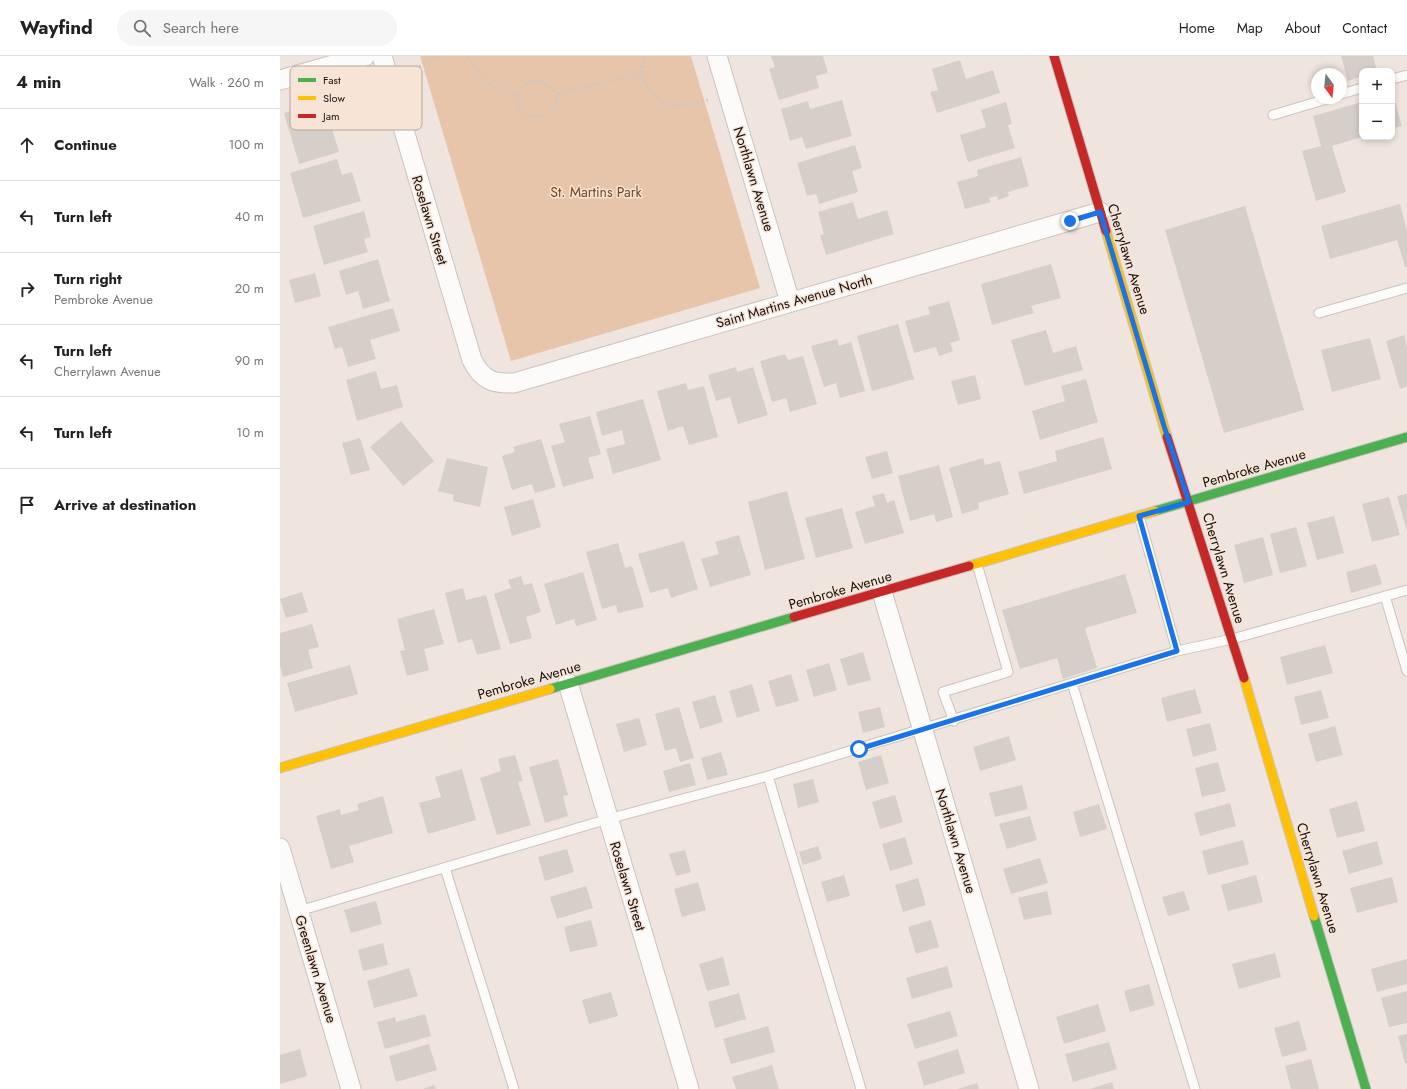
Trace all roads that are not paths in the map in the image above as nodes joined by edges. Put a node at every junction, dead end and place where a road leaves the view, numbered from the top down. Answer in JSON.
{"nodes":[{"id":1,"x":365,"y":56,"type":"edge"},
{"id":2,"x":382,"y":56,"type":"edge"},
{"id":3,"x":718,"y":56,"type":"edge"},
{"id":4,"x":1054,"y":56,"type":"edge"},
{"id":5,"x":330,"y":66,"type":"edge"},
{"id":6,"x":385,"y":66,"type":"edge"},
{"id":7,"x":1407,"y":75,"type":"edge"},
{"id":8,"x":290,"y":77,"type":"edge"},
{"id":9,"x":1395,"y":78,"type":"edge"},
{"id":10,"x":280,"y":80,"type":"edge"},
{"id":11,"x":1359,"y":89,"type":"edge"},
{"id":12,"x":1347,"y":92,"type":"edge"},
{"id":13,"x":1311,"y":104,"type":"edge"},
{"id":14,"x":1273,"y":115,"type":"dead end"},
{"id":15,"x":404,"y":130,"type":"edge"},
{"id":16,"x":1100,"y":212,"type":"junction"},
{"id":17,"x":1407,"y":288,"type":"edge"},
{"id":18,"x":790,"y":302,"type":"junction"},
{"id":19,"x":1319,"y":313,"type":"dead end"},
{"id":20,"x":487,"y":379,"type":"joint"},
{"id":21,"x":1407,"y":437,"type":"edge"},
{"id":22,"x":1189,"y":502,"type":"junction"},
{"id":23,"x":1139,"y":516,"type":"junction"},
{"id":24,"x":977,"y":564,"type":"junction"},
{"id":25,"x":1407,"y":590,"type":"edge"},
{"id":26,"x":882,"y":592,"type":"junction"},
{"id":27,"x":1385,"y":596,"type":"junction"},
{"id":28,"x":1232,"y":639,"type":"junction"},
{"id":29,"x":1177,"y":651,"type":"junction"},
{"id":30,"x":1407,"y":671,"type":"edge"},
{"id":31,"x":1072,"y":683,"type":"junction"},
{"id":32,"x":568,"y":684,"type":"junction"},
{"id":33,"x":954,"y":721,"type":"junction"},
{"id":34,"x":923,"y":730,"type":"junction"},
{"id":35,"x":280,"y":768,"type":"edge"},
{"id":36,"x":768,"y":776,"type":"junction"},
{"id":37,"x":608,"y":819,"type":"junction"},
{"id":38,"x":280,"y":848,"type":"edge"},
{"id":39,"x":445,"y":868,"type":"junction"},
{"id":40,"x":298,"y":911,"type":"junction"},
{"id":41,"x":352,"y":1089,"type":"edge"},
{"id":42,"x":514,"y":1089,"type":"edge"},
{"id":43,"x":689,"y":1089,"type":"edge"},
{"id":44,"x":861,"y":1089,"type":"edge"},
{"id":45,"x":1029,"y":1089,"type":"edge"},
{"id":46,"x":1195,"y":1089,"type":"edge"},
{"id":47,"x":1366,"y":1089,"type":"edge"}],
"edges":[{"from":1,"to":5,"type":"street"},
{"from":2,"to":6,"type":"street","name":"Roselawn Street"},
{"from":3,"to":18,"type":"street","name":"Northlawn Avenue"},
{"from":4,"to":16,"type":"street","name":"Cherrylawn Avenue"},
{"from":7,"to":9,"type":"lane"},
{"from":8,"to":10,"type":"street"},
{"from":11,"to":12,"type":"lane"},
{"from":13,"to":14,"type":"lane"},
{"from":15,"to":20,"type":"street","name":"Roselawn Street"},
{"from":16,"to":18,"type":"street","name":"Saint Martins Avenue North"},
{"from":16,"to":22,"type":"street","name":"Cherrylawn Avenue"},
{"from":17,"to":19,"type":"lane"},
{"from":18,"to":20,"type":"street","name":"Saint Martins Avenue North"},
{"from":21,"to":22,"type":"street","name":"Pembroke Avenue"},
{"from":22,"to":23,"type":"street","name":"Pembroke Avenue"},
{"from":22,"to":28,"type":"street","name":"Cherrylawn Avenue"},
{"from":23,"to":24,"type":"street","name":"Pembroke Avenue"},
{"from":23,"to":29,"type":"lane"},
{"from":24,"to":26,"type":"street","name":"Pembroke Avenue"},
{"from":24,"to":33,"type":"lane"},
{"from":25,"to":27,"type":"lane"},
{"from":26,"to":32,"type":"street","name":"Pembroke Avenue"},
{"from":26,"to":34,"type":"street","name":"Northlawn Avenue"},
{"from":27,"to":28,"type":"lane"},
{"from":27,"to":30,"type":"lane"},
{"from":28,"to":29,"type":"lane"},
{"from":28,"to":47,"type":"street","name":"Cherrylawn Avenue"},
{"from":29,"to":31,"type":"lane"},
{"from":31,"to":33,"type":"lane"},
{"from":31,"to":46,"type":"lane"},
{"from":32,"to":35,"type":"street","name":"Pembroke Avenue"},
{"from":32,"to":37,"type":"street","name":"Roselawn Street"},
{"from":33,"to":34,"type":"lane"},
{"from":34,"to":36,"type":"lane"},
{"from":34,"to":45,"type":"street","name":"Northlawn Avenue"},
{"from":36,"to":37,"type":"lane"},
{"from":36,"to":44,"type":"lane"},
{"from":37,"to":39,"type":"lane"},
{"from":37,"to":43,"type":"street","name":"Roselawn Street"},
{"from":38,"to":40,"type":"street","name":"Greenlawn Avenue"},
{"from":39,"to":40,"type":"lane"},
{"from":39,"to":42,"type":"lane"},
{"from":40,"to":41,"type":"street","name":"Greenlawn Avenue"}]}
